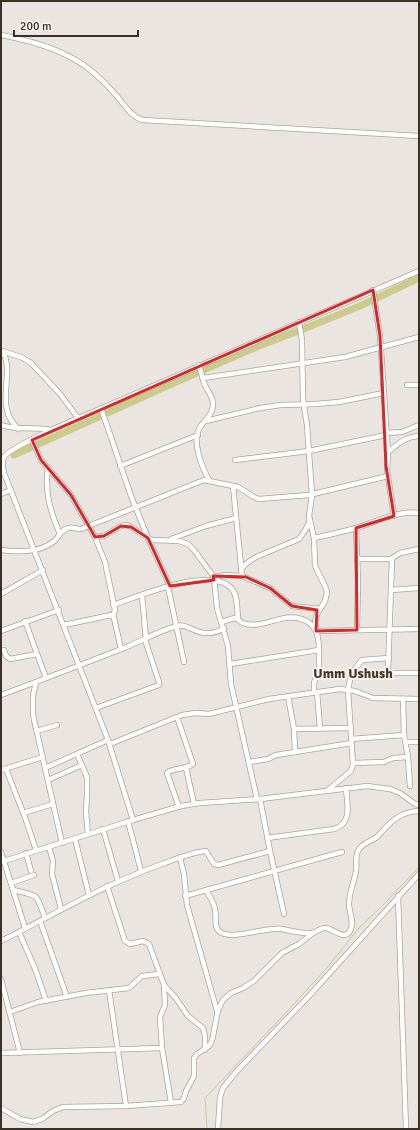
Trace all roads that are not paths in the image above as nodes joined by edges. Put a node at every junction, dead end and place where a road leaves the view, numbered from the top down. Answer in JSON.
{"nodes":[{"id":1,"x":1,"y":35,"type":"edge"},
{"id":2,"x":419,"y":136,"type":"edge"},
{"id":3,"x":419,"y":271,"type":"edge"},
{"id":4,"x":373,"y":290,"type":"junction"},
{"id":5,"x":299,"y":322,"type":"junction"},
{"id":6,"x":419,"y":337,"type":"edge"},
{"id":7,"x":381,"y":347,"type":"junction"},
{"id":8,"x":1,"y":351,"type":"edge"},
{"id":9,"x":303,"y":364,"type":"junction"},
{"id":10,"x":199,"y":365,"type":"junction"},
{"id":11,"x":203,"y":378,"type":"junction"},
{"id":12,"x":407,"y":385,"type":"dead end"},
{"id":13,"x":419,"y":385,"type":"edge"},
{"id":14,"x":384,"y":393,"type":"junction"},
{"id":15,"x":303,"y":404,"type":"junction"},
{"id":16,"x":101,"y":408,"type":"junction"},
{"id":17,"x":78,"y":418,"type":"junction"},
{"id":18,"x":206,"y":421,"type":"junction"},
{"id":19,"x":419,"y":424,"type":"edge"},
{"id":20,"x":1,"y":425,"type":"edge"},
{"id":21,"x":18,"y":429,"type":"junction"},
{"id":22,"x":51,"y":430,"type":"junction"},
{"id":23,"x":386,"y":434,"type":"junction"},
{"id":24,"x":198,"y":435,"type":"junction"},
{"id":25,"x":419,"y":436,"type":"edge"},
{"id":26,"x":32,"y":440,"type":"junction"},
{"id":27,"x":309,"y":451,"type":"junction"},
{"id":28,"x":388,"y":453,"type":"junction"},
{"id":29,"x":235,"y":460,"type":"dead end"},
{"id":30,"x":120,"y":466,"type":"junction"},
{"id":31,"x":48,"y":468,"type":"junction"},
{"id":32,"x":388,"y":476,"type":"junction"},
{"id":33,"x":209,"y":480,"type":"junction"},
{"id":34,"x":233,"y":486,"type":"junction"},
{"id":35,"x":11,"y":490,"type":"junction"},
{"id":36,"x":1,"y":494,"type":"edge"},
{"id":37,"x":312,"y":494,"type":"junction"},
{"id":38,"x":135,"y":507,"type":"junction"},
{"id":39,"x":419,"y":512,"type":"edge"},
{"id":40,"x":394,"y":516,"type":"junction"},
{"id":41,"x":236,"y":518,"type":"junction"},
{"id":42,"x":310,"y":520,"type":"junction"},
{"id":43,"x":88,"y":525,"type":"junction"},
{"id":44,"x":356,"y":528,"type":"junction"},
{"id":45,"x":60,"y":534,"type":"junction"},
{"id":46,"x":95,"y":537,"type":"junction"},
{"id":47,"x":148,"y":538,"type":"junction"},
{"id":48,"x":314,"y":538,"type":"junction"},
{"id":49,"x":168,"y":540,"type":"junction"},
{"id":50,"x":419,"y":549,"type":"edge"},
{"id":51,"x":1,"y":550,"type":"edge"},
{"id":52,"x":35,"y":550,"type":"junction"},
{"id":53,"x":357,"y":559,"type":"junction"},
{"id":54,"x":392,"y":559,"type":"junction"},
{"id":55,"x":241,"y":569,"type":"junction"},
{"id":56,"x":43,"y":570,"type":"junction"},
{"id":57,"x":242,"y":576,"type":"junction"},
{"id":58,"x":214,"y":578,"type":"junction"},
{"id":59,"x":169,"y":587,"type":"junction"},
{"id":60,"x":419,"y":588,"type":"edge"},
{"id":61,"x":391,"y":590,"type":"junction"},
{"id":62,"x":1,"y":594,"type":"edge"},
{"id":63,"x":142,"y":595,"type":"junction"},
{"id":64,"x":113,"y":605,"type":"junction"},
{"id":65,"x":320,"y":609,"type":"junction"},
{"id":66,"x":59,"y":610,"type":"junction"},
{"id":67,"x":113,"y":616,"type":"junction"},
{"id":68,"x":238,"y":619,"type":"junction"},
{"id":69,"x":25,"y":621,"type":"junction"},
{"id":70,"x":221,"y":622,"type":"junction"},
{"id":71,"x":64,"y":625,"type":"junction"},
{"id":72,"x":176,"y":626,"type":"junction"},
{"id":73,"x":224,"y":628,"type":"junction"},
{"id":74,"x":419,"y":629,"type":"edge"},
{"id":75,"x":357,"y":630,"type":"junction"},
{"id":76,"x":390,"y":630,"type":"junction"},
{"id":77,"x":1,"y":631,"type":"edge"},
{"id":78,"x":316,"y":631,"type":"junction"},
{"id":79,"x":145,"y":639,"type":"junction"},
{"id":80,"x":122,"y":649,"type":"junction"},
{"id":81,"x":4,"y":650,"type":"dead end"},
{"id":82,"x":319,"y":650,"type":"junction"},
{"id":83,"x":37,"y":654,"type":"junction"},
{"id":84,"x":389,"y":658,"type":"junction"},
{"id":85,"x":184,"y":662,"type":"dead end"},
{"id":86,"x":230,"y":664,"type":"junction"},
{"id":87,"x":80,"y":666,"type":"junction"},
{"id":88,"x":419,"y":673,"type":"edge"},
{"id":89,"x":46,"y":678,"type":"junction"},
{"id":90,"x":36,"y":682,"type":"junction"},
{"id":91,"x":348,"y":690,"type":"junction"},
{"id":92,"x":315,"y":692,"type":"junction"},
{"id":93,"x":1,"y":695,"type":"edge"},
{"id":94,"x":288,"y":696,"type":"junction"},
{"id":95,"x":403,"y":698,"type":"junction"},
{"id":96,"x":419,"y":699,"type":"edge"},
{"id":97,"x":237,"y":707,"type":"junction"},
{"id":98,"x":96,"y":708,"type":"junction"},
{"id":99,"x":177,"y":717,"type":"junction"},
{"id":100,"x":57,"y":725,"type":"dead end"},
{"id":101,"x":320,"y":728,"type":"junction"},
{"id":102,"x":350,"y":728,"type":"junction"},
{"id":103,"x":294,"y":729,"type":"junction"},
{"id":104,"x":37,"y":731,"type":"junction"},
{"id":105,"x":404,"y":735,"type":"junction"},
{"id":106,"x":352,"y":741,"type":"junction"},
{"id":107,"x":109,"y":742,"type":"junction"},
{"id":108,"x":406,"y":742,"type":"junction"},
{"id":109,"x":419,"y":742,"type":"edge"},
{"id":110,"x":295,"y":752,"type":"junction"},
{"id":111,"x":77,"y":754,"type":"junction"},
{"id":112,"x":43,"y":757,"type":"junction"},
{"id":113,"x":408,"y":757,"type":"junction"},
{"id":114,"x":249,"y":762,"type":"junction"},
{"id":115,"x":353,"y":763,"type":"junction"},
{"id":116,"x":82,"y":764,"type":"junction"},
{"id":117,"x":45,"y":768,"type":"junction"},
{"id":118,"x":186,"y":768,"type":"junction"},
{"id":119,"x":3,"y":770,"type":"edge"},
{"id":120,"x":48,"y":780,"type":"junction"},
{"id":121,"x":410,"y":786,"type":"dead end"},
{"id":122,"x":346,"y":788,"type":"junction"},
{"id":123,"x":329,"y":789,"type":"junction"},
{"id":124,"x":258,"y":799,"type":"junction"},
{"id":125,"x":53,"y":804,"type":"junction"},
{"id":126,"x":194,"y":804,"type":"junction"},
{"id":127,"x":179,"y":807,"type":"junction"},
{"id":128,"x":418,"y":808,"type":"edge"},
{"id":129,"x":23,"y":813,"type":"junction"},
{"id":130,"x":133,"y":820,"type":"junction"},
{"id":131,"x":128,"y":821,"type":"junction"},
{"id":132,"x":103,"y":829,"type":"junction"},
{"id":133,"x":88,"y":834,"type":"junction"},
{"id":134,"x":267,"y":838,"type":"junction"},
{"id":135,"x":75,"y":839,"type":"junction"},
{"id":136,"x":62,"y":843,"type":"junction"},
{"id":137,"x":49,"y":847,"type":"junction"},
{"id":138,"x":36,"y":850,"type":"junction"},
{"id":139,"x":1,"y":852,"type":"edge"},
{"id":140,"x":270,"y":852,"type":"junction"},
{"id":141,"x":342,"y":852,"type":"dead end"},
{"id":142,"x":26,"y":853,"type":"junction"},
{"id":143,"x":180,"y":858,"type":"junction"},
{"id":144,"x":2,"y":861,"type":"edge"},
{"id":145,"x":141,"y":871,"type":"junction"},
{"id":146,"x":274,"y":871,"type":"junction"},
{"id":147,"x":419,"y":874,"type":"edge"},
{"id":148,"x":118,"y":881,"type":"junction"},
{"id":149,"x":11,"y":883,"type":"junction"},
{"id":150,"x":108,"y":886,"type":"junction"},
{"id":151,"x":13,"y":890,"type":"junction"},
{"id":152,"x":206,"y":890,"type":"junction"},
{"id":153,"x":89,"y":895,"type":"junction"},
{"id":154,"x":185,"y":896,"type":"junction"},
{"id":155,"x":398,"y":896,"type":"junction"},
{"id":156,"x":61,"y":909,"type":"junction"},
{"id":157,"x":284,"y":914,"type":"dead end"},
{"id":158,"x":45,"y":918,"type":"junction"},
{"id":159,"x":40,"y":921,"type":"junction"},
{"id":160,"x":25,"y":928,"type":"junction"},
{"id":161,"x":19,"y":932,"type":"junction"},
{"id":162,"x":313,"y":933,"type":"junction"},
{"id":163,"x":1,"y":941,"type":"edge"},
{"id":164,"x":159,"y":974,"type":"junction"},
{"id":165,"x":1,"y":979,"type":"edge"},
{"id":166,"x":164,"y":985,"type":"junction"},
{"id":167,"x":109,"y":990,"type":"junction"},
{"id":168,"x":67,"y":997,"type":"junction"},
{"id":169,"x":46,"y":1001,"type":"junction"},
{"id":170,"x":10,"y":1012,"type":"junction"},
{"id":171,"x":218,"y":1013,"type":"junction"},
{"id":172,"x":162,"y":1048,"type":"junction"},
{"id":173,"x":117,"y":1049,"type":"junction"},
{"id":174,"x":205,"y":1050,"type":"junction"},
{"id":175,"x":1,"y":1053,"type":"edge"},
{"id":176,"x":20,"y":1053,"type":"junction"},
{"id":177,"x":171,"y":1103,"type":"junction"},
{"id":178,"x":126,"y":1106,"type":"junction"},
{"id":179,"x":1,"y":1108,"type":"edge"},
{"id":180,"x":218,"y":1129,"type":"edge"},
{"id":181,"x":406,"y":1129,"type":"edge"}],
"edges":[{"from":1,"to":2,"type":"street"},
{"from":3,"to":4,"type":"street"},
{"from":4,"to":5,"type":"street"},
{"from":4,"to":7,"type":"street"},
{"from":5,"to":9,"type":"street"},
{"from":5,"to":10,"type":"street"},
{"from":6,"to":7,"type":"street"},
{"from":7,"to":9,"type":"street"},
{"from":7,"to":14,"type":"street"},
{"from":8,"to":17,"type":"street"},
{"from":8,"to":21,"type":"street"},
{"from":9,"to":11,"type":"street"},
{"from":9,"to":15,"type":"street"},
{"from":10,"to":11,"type":"street"},
{"from":10,"to":16,"type":"street"},
{"from":11,"to":18,"type":"street"},
{"from":12,"to":13,"type":"street"},
{"from":14,"to":15,"type":"street"},
{"from":14,"to":23,"type":"street"},
{"from":15,"to":18,"type":"street"},
{"from":15,"to":27,"type":"street"},
{"from":16,"to":17,"type":"street"},
{"from":16,"to":30,"type":"street"},
{"from":17,"to":22,"type":"street"},
{"from":18,"to":24,"type":"street"},
{"from":19,"to":23,"type":"street"},
{"from":20,"to":21,"type":"street"},
{"from":21,"to":22,"type":"street"},
{"from":22,"to":26,"type":"street"},
{"from":23,"to":27,"type":"street"},
{"from":23,"to":28,"type":"street"},
{"from":24,"to":30,"type":"street"},
{"from":24,"to":33,"type":"street"},
{"from":25,"to":28,"type":"street"},
{"from":26,"to":31,"type":"street"},
{"from":26,"to":35,"type":"street"},
{"from":27,"to":29,"type":"street"},
{"from":27,"to":37,"type":"street"},
{"from":28,"to":32,"type":"street"},
{"from":30,"to":38,"type":"street"},
{"from":31,"to":43,"type":"street"},
{"from":31,"to":45,"type":"street"},
{"from":32,"to":37,"type":"street"},
{"from":32,"to":40,"type":"street"},
{"from":33,"to":34,"type":"street"},
{"from":33,"to":38,"type":"street"},
{"from":34,"to":37,"type":"street"},
{"from":34,"to":41,"type":"street"},
{"from":35,"to":36,"type":"street"},
{"from":35,"to":52,"type":"street"},
{"from":37,"to":42,"type":"street"},
{"from":38,"to":43,"type":"street"},
{"from":38,"to":47,"type":"street"},
{"from":39,"to":40,"type":"street"},
{"from":40,"to":44,"type":"street"},
{"from":41,"to":49,"type":"street"},
{"from":41,"to":55,"type":"street"},
{"from":42,"to":48,"type":"street"},
{"from":42,"to":55,"type":"street"},
{"from":43,"to":45,"type":"street"},
{"from":43,"to":46,"type":"street"},
{"from":44,"to":48,"type":"street"},
{"from":44,"to":53,"type":"street"},
{"from":45,"to":52,"type":"street"},
{"from":46,"to":47,"type":"street"},
{"from":46,"to":64,"type":"street"},
{"from":47,"to":49,"type":"street"},
{"from":47,"to":59,"type":"street"},
{"from":48,"to":65,"type":"street"},
{"from":49,"to":58,"type":"street"},
{"from":50,"to":54,"type":"street"},
{"from":51,"to":52,"type":"street"},
{"from":52,"to":56,"type":"street"},
{"from":53,"to":54,"type":"street"},
{"from":53,"to":75,"type":"street"},
{"from":54,"to":61,"type":"street"},
{"from":55,"to":57,"type":"street"},
{"from":56,"to":62,"type":"street"},
{"from":56,"to":66,"type":"street"},
{"from":57,"to":58,"type":"street"},
{"from":57,"to":65,"type":"street"},
{"from":58,"to":59,"type":"street"},
{"from":58,"to":68,"type":"street"},
{"from":58,"to":70,"type":"street"},
{"from":59,"to":63,"type":"street"},
{"from":59,"to":72,"type":"street"},
{"from":60,"to":61,"type":"street"},
{"from":61,"to":76,"type":"street"},
{"from":63,"to":64,"type":"street"},
{"from":63,"to":79,"type":"street"},
{"from":64,"to":67,"type":"street"},
{"from":65,"to":78,"type":"street"},
{"from":66,"to":69,"type":"street"},
{"from":66,"to":71,"type":"street"},
{"from":67,"to":71,"type":"street"},
{"from":67,"to":80,"type":"street"},
{"from":68,"to":70,"type":"street"},
{"from":68,"to":78,"type":"street"},
{"from":69,"to":77,"type":"street"},
{"from":69,"to":83,"type":"street"},
{"from":70,"to":73,"type":"street"},
{"from":71,"to":87,"type":"street"},
{"from":72,"to":73,"type":"street"},
{"from":72,"to":79,"type":"street"},
{"from":72,"to":85,"type":"street"},
{"from":73,"to":86,"type":"street"},
{"from":74,"to":76,"type":"street"},
{"from":75,"to":76,"type":"street"},
{"from":75,"to":78,"type":"street"},
{"from":76,"to":84,"type":"street"},
{"from":78,"to":82,"type":"street"},
{"from":79,"to":80,"type":"street"},
{"from":79,"to":98,"type":"street"},
{"from":80,"to":87,"type":"street"},
{"from":81,"to":83,"type":"street"},
{"from":82,"to":86,"type":"street"},
{"from":82,"to":92,"type":"street"},
{"from":83,"to":89,"type":"street"},
{"from":84,"to":88,"type":"street"},
{"from":84,"to":91,"type":"street"},
{"from":86,"to":97,"type":"street"},
{"from":87,"to":89,"type":"street"},
{"from":87,"to":98,"type":"street"},
{"from":89,"to":90,"type":"street"},
{"from":90,"to":93,"type":"street"},
{"from":90,"to":104,"type":"street"},
{"from":91,"to":92,"type":"street"},
{"from":91,"to":95,"type":"street"},
{"from":91,"to":102,"type":"street"},
{"from":92,"to":94,"type":"street"},
{"from":92,"to":101,"type":"street"},
{"from":94,"to":97,"type":"street"},
{"from":94,"to":103,"type":"street"},
{"from":95,"to":96,"type":"street"},
{"from":95,"to":105,"type":"street"},
{"from":97,"to":99,"type":"street"},
{"from":97,"to":114,"type":"street"},
{"from":98,"to":107,"type":"street"},
{"from":99,"to":107,"type":"street"},
{"from":99,"to":118,"type":"street"},
{"from":100,"to":104,"type":"street"},
{"from":101,"to":102,"type":"street"},
{"from":101,"to":103,"type":"street"},
{"from":102,"to":106,"type":"street"},
{"from":103,"to":110,"type":"street"},
{"from":104,"to":112,"type":"street"},
{"from":105,"to":106,"type":"street"},
{"from":105,"to":108,"type":"street"},
{"from":106,"to":110,"type":"street"},
{"from":106,"to":115,"type":"street"},
{"from":107,"to":111,"type":"street"},
{"from":107,"to":130,"type":"street"},
{"from":108,"to":109,"type":"street"},
{"from":108,"to":113,"type":"street"},
{"from":110,"to":114,"type":"street"},
{"from":111,"to":116,"type":"street"},
{"from":111,"to":117,"type":"street"},
{"from":112,"to":117,"type":"street"},
{"from":112,"to":119,"type":"street"},
{"from":113,"to":115,"type":"street"},
{"from":113,"to":121,"type":"street"},
{"from":114,"to":124,"type":"street"},
{"from":115,"to":123,"type":"street"},
{"from":116,"to":120,"type":"street"},
{"from":116,"to":133,"type":"street"},
{"from":117,"to":120,"type":"street"},
{"from":118,"to":126,"type":"street"},
{"from":118,"to":127,"type":"street"},
{"from":119,"to":129,"type":"street"},
{"from":120,"to":125,"type":"street"},
{"from":122,"to":123,"type":"street"},
{"from":122,"to":128,"type":"street"},
{"from":122,"to":134,"type":"street"},
{"from":123,"to":124,"type":"street"},
{"from":124,"to":126,"type":"street"},
{"from":124,"to":134,"type":"street"},
{"from":125,"to":129,"type":"street"},
{"from":125,"to":136,"type":"street"},
{"from":126,"to":127,"type":"street"},
{"from":127,"to":130,"type":"street"},
{"from":128,"to":162,"type":"street"},
{"from":129,"to":138,"type":"street"},
{"from":130,"to":131,"type":"street"},
{"from":131,"to":132,"type":"street"},
{"from":131,"to":145,"type":"street"},
{"from":132,"to":133,"type":"street"},
{"from":132,"to":148,"type":"street"},
{"from":133,"to":135,"type":"street"},
{"from":134,"to":140,"type":"street"},
{"from":135,"to":136,"type":"street"},
{"from":135,"to":153,"type":"street"},
{"from":136,"to":137,"type":"street"},
{"from":137,"to":138,"type":"street"},
{"from":137,"to":156,"type":"street"},
{"from":138,"to":142,"type":"street"},
{"from":139,"to":144,"type":"street"},
{"from":140,"to":143,"type":"street"},
{"from":140,"to":146,"type":"street"},
{"from":141,"to":146,"type":"street"},
{"from":142,"to":144,"type":"street"},
{"from":142,"to":149,"type":"street"},
{"from":143,"to":145,"type":"street"},
{"from":143,"to":154,"type":"street"},
{"from":144,"to":149,"type":"street"},
{"from":145,"to":148,"type":"street"},
{"from":146,"to":152,"type":"street"},
{"from":146,"to":157,"type":"street"},
{"from":147,"to":155,"type":"street"},
{"from":148,"to":150,"type":"street"},
{"from":149,"to":151,"type":"street"},
{"from":150,"to":153,"type":"street"},
{"from":150,"to":164,"type":"street"},
{"from":151,"to":158,"type":"street"},
{"from":151,"to":160,"type":"street"},
{"from":152,"to":154,"type":"street"},
{"from":152,"to":162,"type":"street"},
{"from":153,"to":156,"type":"street"},
{"from":154,"to":171,"type":"street"},
{"from":155,"to":180,"type":"street"},
{"from":155,"to":181,"type":"street"},
{"from":156,"to":158,"type":"street"},
{"from":158,"to":159,"type":"street"},
{"from":159,"to":160,"type":"street"},
{"from":159,"to":168,"type":"street"},
{"from":160,"to":161,"type":"street"},
{"from":161,"to":163,"type":"street"},
{"from":161,"to":169,"type":"street"},
{"from":162,"to":171,"type":"street"},
{"from":164,"to":166,"type":"street"},
{"from":164,"to":167,"type":"street"},
{"from":165,"to":170,"type":"street"},
{"from":166,"to":172,"type":"street"},
{"from":166,"to":174,"type":"street"},
{"from":167,"to":168,"type":"street"},
{"from":167,"to":173,"type":"street"},
{"from":168,"to":169,"type":"street"},
{"from":169,"to":170,"type":"street"},
{"from":170,"to":176,"type":"street"},
{"from":171,"to":174,"type":"street"},
{"from":172,"to":173,"type":"street"},
{"from":172,"to":177,"type":"street"},
{"from":173,"to":176,"type":"street"},
{"from":173,"to":178,"type":"street"},
{"from":174,"to":177,"type":"street"},
{"from":175,"to":176,"type":"street"},
{"from":177,"to":178,"type":"street"},
{"from":178,"to":179,"type":"street"}]}
